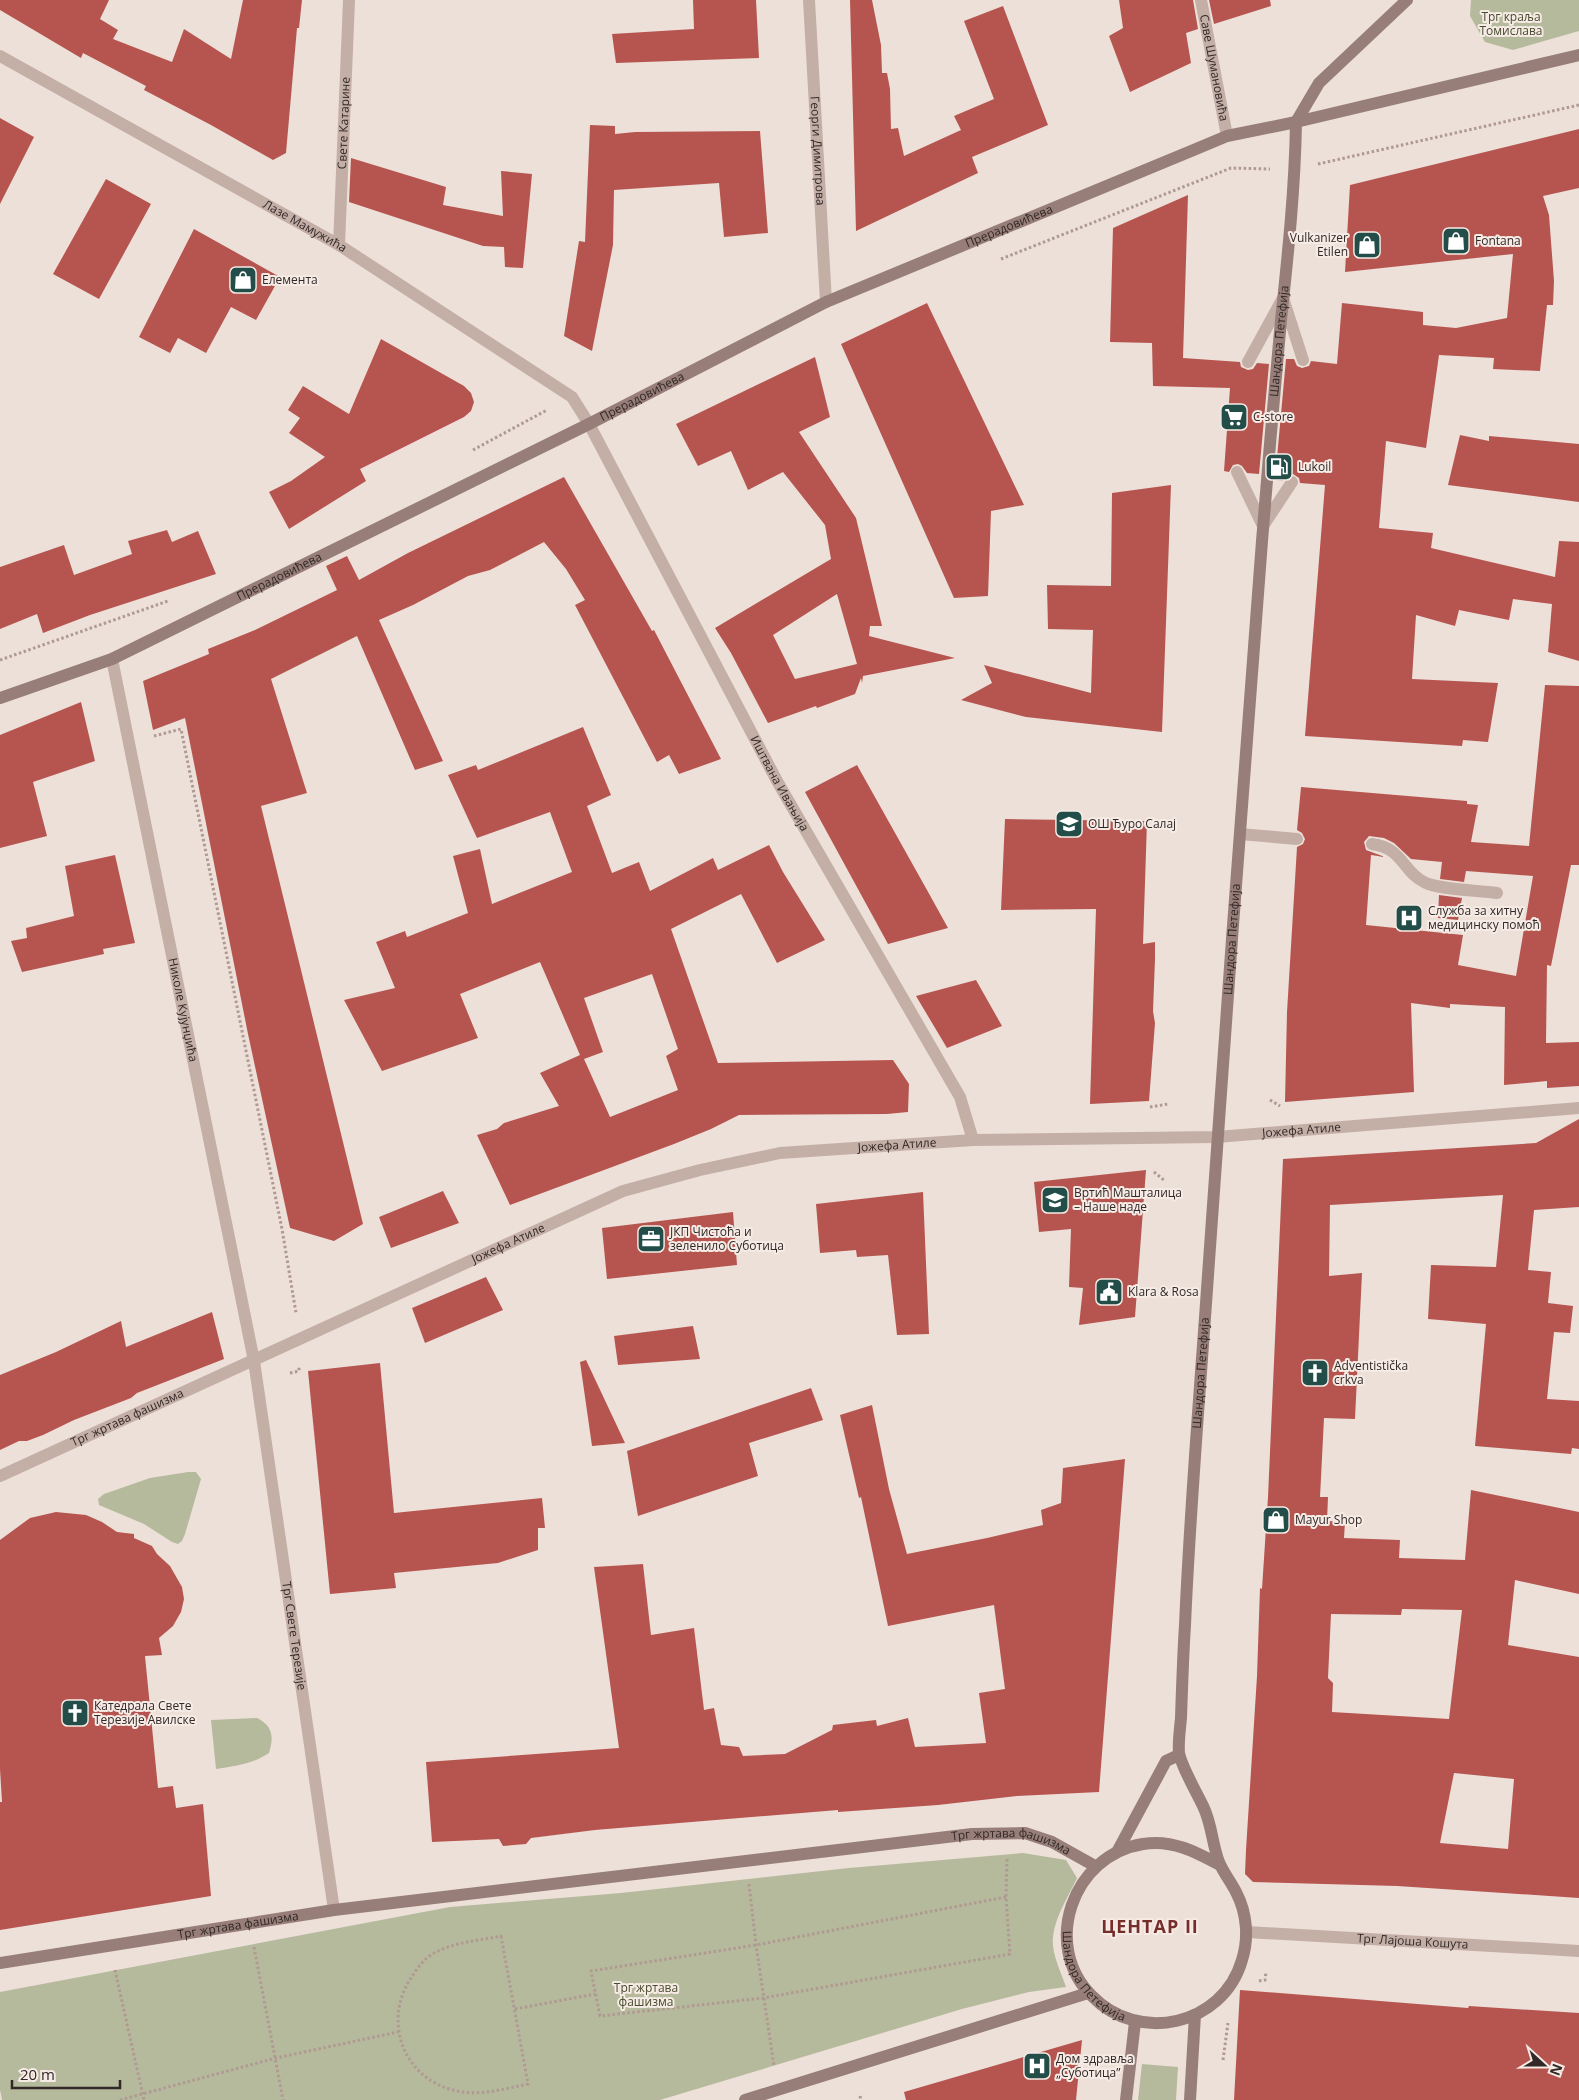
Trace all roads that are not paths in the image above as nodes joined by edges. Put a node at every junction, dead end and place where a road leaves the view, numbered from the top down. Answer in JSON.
{"nodes":[{"id":1,"x":349,"y":0,"type":"edge"},
{"id":2,"x":809,"y":0,"type":"edge"},
{"id":3,"x":1201,"y":0,"type":"edge"},
{"id":4,"x":1407,"y":0,"type":"edge"},
{"id":5,"x":1579,"y":55,"type":"edge"},
{"id":6,"x":0,"y":56,"type":"edge"},
{"id":7,"x":1296,"y":122,"type":"junction"},
{"id":8,"x":1227,"y":136,"type":"junction"},
{"id":9,"x":339,"y":246,"type":"junction"},
{"id":10,"x":1283,"y":298,"type":"junction"},
{"id":11,"x":826,"y":302,"type":"junction"},
{"id":12,"x":1303,"y":360,"type":"dead end"},
{"id":13,"x":1248,"y":362,"type":"dead end"},
{"id":14,"x":589,"y":424,"type":"junction"},
{"id":15,"x":1237,"y":472,"type":"dead end"},
{"id":16,"x":1292,"y":482,"type":"dead end"},
{"id":17,"x":1264,"y":526,"type":"junction"},
{"id":18,"x":112,"y":659,"type":"junction"},
{"id":19,"x":0,"y":698,"type":"edge"},
{"id":20,"x":1240,"y":834,"type":"junction"},
{"id":21,"x":1297,"y":838,"type":"dead end"},
{"id":22,"x":1372,"y":844,"type":"dead end"},
{"id":23,"x":1497,"y":892,"type":"dead end"},
{"id":24,"x":1579,"y":1108,"type":"edge"},
{"id":25,"x":1217,"y":1136,"type":"junction"},
{"id":26,"x":973,"y":1140,"type":"junction"},
{"id":27,"x":254,"y":1361,"type":"junction"},
{"id":28,"x":0,"y":1476,"type":"edge"},
{"id":29,"x":1179,"y":1755,"type":"junction"},
{"id":30,"x":1117,"y":1852,"type":"junction"},
{"id":31,"x":1220,"y":1865,"type":"junction"},
{"id":32,"x":1095,"y":1866,"type":"junction"},
{"id":33,"x":334,"y":1910,"type":"junction"},
{"id":34,"x":1247,"y":1932,"type":"junction"},
{"id":35,"x":1579,"y":1951,"type":"edge"},
{"id":36,"x":0,"y":1963,"type":"edge"},
{"id":37,"x":1088,"y":1993,"type":"junction"},
{"id":38,"x":1195,"y":2015,"type":"junction"},
{"id":39,"x":1135,"y":2022,"type":"junction"},
{"id":40,"x":745,"y":2100,"type":"edge"},
{"id":41,"x":1126,"y":2100,"type":"edge"},
{"id":42,"x":1190,"y":2100,"type":"edge"}],
"edges":[{"from":1,"to":9,"type":"street","name":"Свете Катарине"},
{"from":2,"to":11,"type":"street","name":"Георги Димитрова"},
{"from":3,"to":8,"type":"street","name":"Саве Шумановића"},
{"from":4,"to":7,"type":"street"},
{"from":5,"to":7,"type":"street"},
{"from":6,"to":9,"type":"street","name":"Лазе Мамужића"},
{"from":7,"to":8,"type":"street","name":"Прерадовићева"},
{"from":7,"to":10,"type":"street","name":"Шандора Петефија"},
{"from":8,"to":11,"type":"street","name":"Прерадовићева"},
{"from":9,"to":14,"type":"street","name":"Лазе Мамужића"},
{"from":10,"to":12,"type":"street"},
{"from":10,"to":13,"type":"street"},
{"from":10,"to":17,"type":"street","name":"Шандора Петефија"},
{"from":11,"to":14,"type":"street","name":"Прерадовићева"},
{"from":14,"to":18,"type":"street","name":"Прерадовићева"},
{"from":14,"to":26,"type":"street","name":"Иштвана Ивањија"},
{"from":15,"to":17,"type":"street"},
{"from":16,"to":17,"type":"street"},
{"from":17,"to":20,"type":"street","name":"Шандора Петефија"},
{"from":18,"to":19,"type":"street","name":"Прерадовићева"},
{"from":18,"to":27,"type":"street","name":"Николе Кујунџића"},
{"from":20,"to":21,"type":"street"},
{"from":20,"to":25,"type":"street","name":"Шандора Петефија"},
{"from":22,"to":23,"type":"street"},
{"from":24,"to":25,"type":"street","name":"Јожефа Атиле"},
{"from":25,"to":26,"type":"street","name":"Јожефа Атиле"},
{"from":25,"to":29,"type":"street","name":"Шандора Петефија"},
{"from":26,"to":27,"type":"street","name":"Јожефа Атиле"},
{"from":27,"to":28,"type":"street","name":"Трг жртава фашизма"},
{"from":27,"to":33,"type":"street","name":"Трг Свете Терезије"},
{"from":29,"to":30,"type":"street","name":"Шандора Петефија"},
{"from":29,"to":31,"type":"street","name":"Шандора Петефија"},
{"from":30,"to":31,"type":"street","name":"Шандора Петефија"},
{"from":30,"to":32,"type":"street","name":"Шандора Петефија"},
{"from":31,"to":34,"type":"street","name":"Шандора Петефија"},
{"from":32,"to":33,"type":"street","name":"Трг жртава фашизма"},
{"from":32,"to":37,"type":"street","name":"Шандора Петефија"},
{"from":33,"to":36,"type":"street","name":"Трг жртава фашизма"},
{"from":34,"to":35,"type":"street","name":"Трг Лајоша Кошута"},
{"from":34,"to":38,"type":"street","name":"Шандора Петефија"},
{"from":37,"to":39,"type":"street","name":"Шандора Петефија"},
{"from":37,"to":40,"type":"street"},
{"from":38,"to":39,"type":"street","name":"Шандора Петефија"},
{"from":38,"to":42,"type":"street"},
{"from":39,"to":41,"type":"street","name":"Шандора Петефија"}]}
